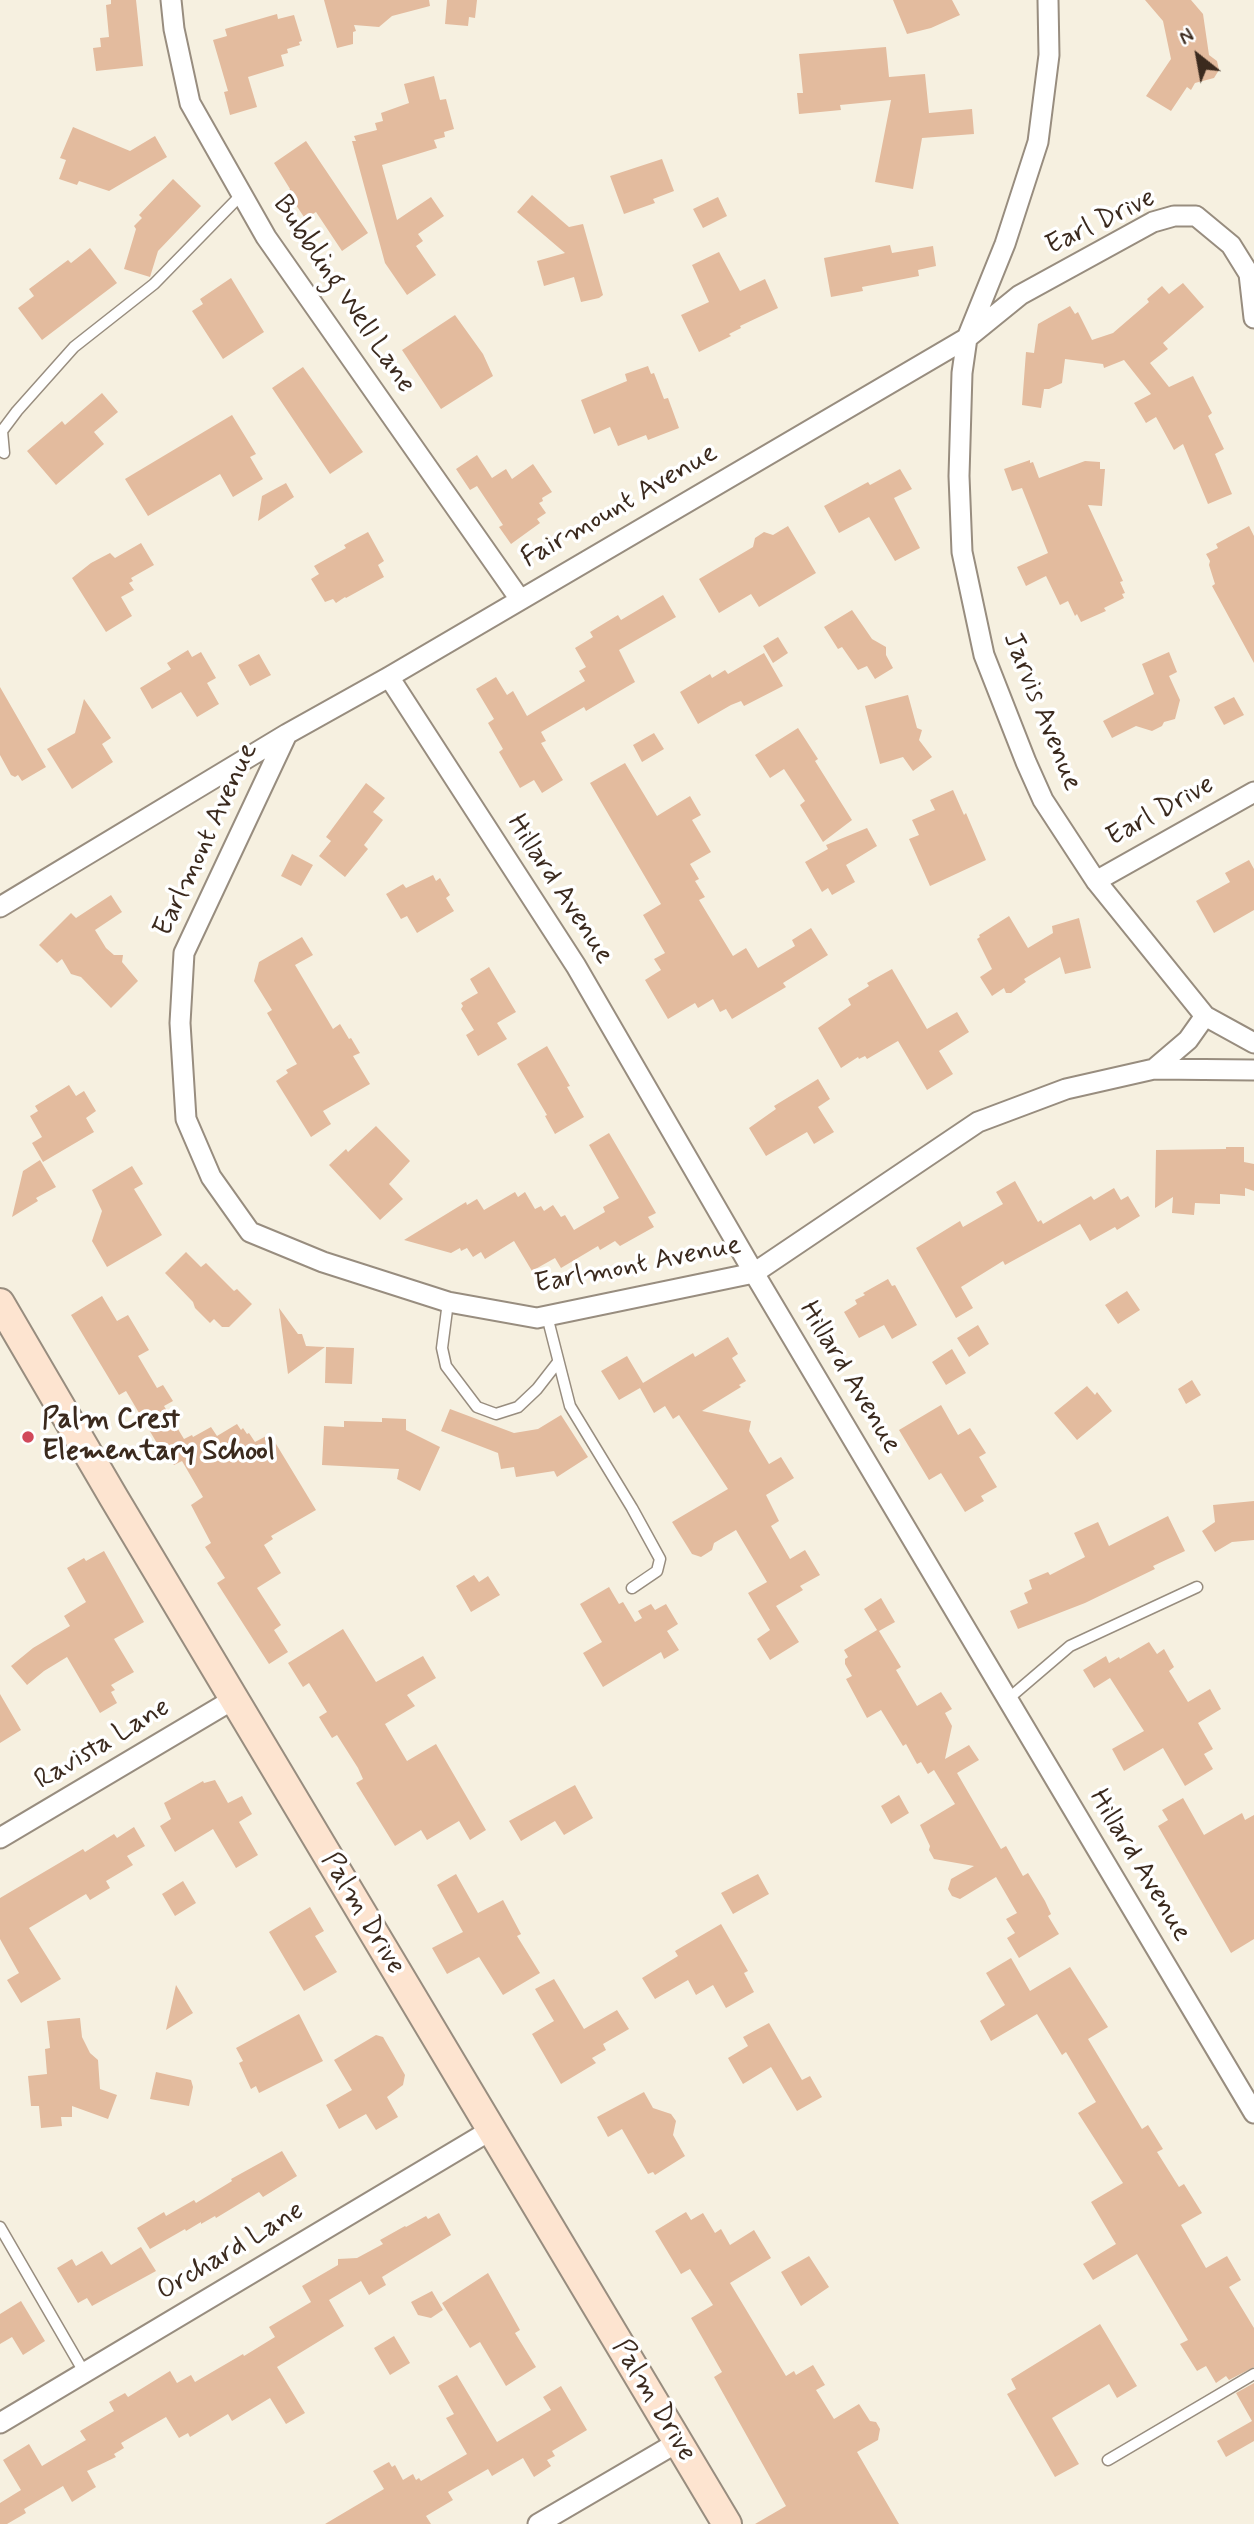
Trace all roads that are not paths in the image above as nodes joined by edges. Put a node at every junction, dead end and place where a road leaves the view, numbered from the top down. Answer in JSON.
{"nodes":[{"id":1,"x":171,"y":0,"type":"edge"},
{"id":2,"x":1048,"y":0,"type":"edge"},
{"id":3,"x":242,"y":194,"type":"junction"},
{"id":4,"x":1254,"y":318,"type":"edge"},
{"id":5,"x":967,"y":338,"type":"junction"},
{"id":6,"x":4,"y":453,"type":"dead end"},
{"id":7,"x":519,"y":598,"type":"junction"},
{"id":8,"x":389,"y":677,"type":"junction"},
{"id":9,"x":287,"y":734,"type":"junction"},
{"id":10,"x":1254,"y":792,"type":"edge"},
{"id":11,"x":1096,"y":881,"type":"junction"},
{"id":12,"x":0,"y":907,"type":"edge"},
{"id":13,"x":1205,"y":1016,"type":"junction"},
{"id":14,"x":1254,"y":1043,"type":"edge"},
{"id":15,"x":1154,"y":1069,"type":"junction"},
{"id":16,"x":1254,"y":1070,"type":"edge"},
{"id":17,"x":754,"y":1273,"type":"junction"},
{"id":18,"x":448,"y":1302,"type":"junction"},
{"id":19,"x":0,"y":1303,"type":"edge"},
{"id":20,"x":547,"y":1316,"type":"junction"},
{"id":21,"x":558,"y":1362,"type":"junction"},
{"id":22,"x":1197,"y":1587,"type":"dead end"},
{"id":23,"x":632,"y":1588,"type":"dead end"},
{"id":24,"x":234,"y":1699,"type":"junction"},
{"id":25,"x":1008,"y":1699,"type":"junction"},
{"id":26,"x":0,"y":1838,"type":"edge"},
{"id":27,"x":1254,"y":2113,"type":"edge"},
{"id":28,"x":491,"y":2130,"type":"junction"},
{"id":29,"x":0,"y":2227,"type":"edge"},
{"id":30,"x":84,"y":2372,"type":"junction"},
{"id":31,"x":1254,"y":2375,"type":"edge"},
{"id":32,"x":0,"y":2423,"type":"edge"},
{"id":33,"x":678,"y":2442,"type":"junction"},
{"id":34,"x":1108,"y":2460,"type":"dead end"},
{"id":35,"x":538,"y":2524,"type":"edge"},
{"id":36,"x":727,"y":2524,"type":"edge"}],
"edges":[{"from":1,"to":3,"type":"street","name":"Bubbling Well Lane"},
{"from":2,"to":5,"type":"street"},
{"from":3,"to":6,"type":"lane"},
{"from":3,"to":7,"type":"street","name":"Bubbling Well Lane"},
{"from":4,"to":5,"type":"street","name":"Earl Drive"},
{"from":5,"to":7,"type":"street","name":"Fairmount Avenue"},
{"from":5,"to":11,"type":"street","name":"Jarvis Avenue"},
{"from":7,"to":8,"type":"street","name":"Fairmount Avenue"},
{"from":8,"to":9,"type":"street","name":"Fairmount Avenue"},
{"from":8,"to":17,"type":"street","name":"Hillard Avenue"},
{"from":9,"to":12,"type":"street","name":"Fairmount Avenue"},
{"from":9,"to":18,"type":"street","name":"Earlmont Avenue"},
{"from":10,"to":11,"type":"street","name":"Earl Drive"},
{"from":11,"to":13,"type":"street","name":"Jarvis Avenue"},
{"from":13,"to":14,"type":"street"},
{"from":13,"to":15,"type":"street","name":"Earlmont Avenue"},
{"from":15,"to":16,"type":"street"},
{"from":15,"to":17,"type":"street","name":"Earlmont Avenue"},
{"from":17,"to":20,"type":"street","name":"Earlmont Avenue"},
{"from":17,"to":25,"type":"street","name":"Hillard Avenue"},
{"from":18,"to":20,"type":"street","name":"Earlmont Avenue"},
{"from":18,"to":21,"type":"lane"},
{"from":19,"to":24,"type":"street","name":"Palm Drive"},
{"from":20,"to":21,"type":"lane"},
{"from":21,"to":23,"type":"lane"},
{"from":22,"to":25,"type":"lane"},
{"from":24,"to":26,"type":"street","name":"Ravista Lane"},
{"from":24,"to":28,"type":"street","name":"Palm Drive"},
{"from":25,"to":27,"type":"street","name":"Hillard Avenue"},
{"from":28,"to":30,"type":"street","name":"Orchard Lane"},
{"from":28,"to":33,"type":"street","name":"Palm Drive"},
{"from":29,"to":30,"type":"lane"},
{"from":30,"to":32,"type":"street","name":"Orchard Lane"},
{"from":31,"to":34,"type":"lane"},
{"from":33,"to":35,"type":"street"},
{"from":33,"to":36,"type":"street","name":"Palm Drive"}]}
